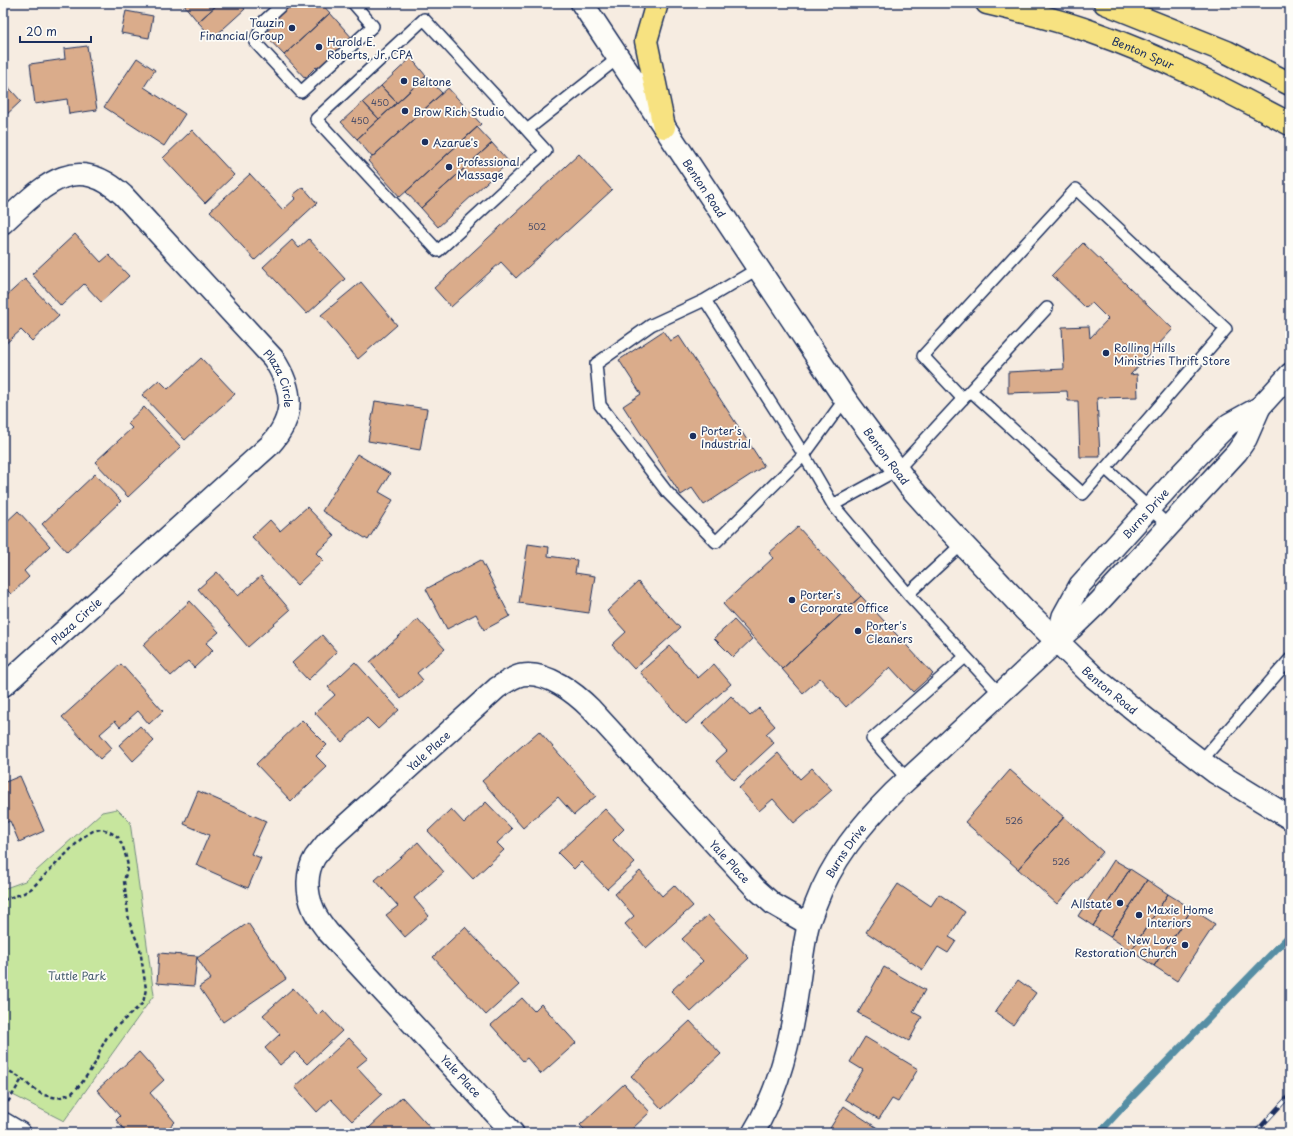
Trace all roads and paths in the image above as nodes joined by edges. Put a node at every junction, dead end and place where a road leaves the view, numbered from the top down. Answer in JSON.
{"nodes":[{"id":1,"x":284,"y":3,"type":"edge"},
{"id":2,"x":353,"y":3,"type":"edge"},
{"id":3,"x":582,"y":3,"type":"edge"},
{"id":4,"x":657,"y":3,"type":"edge"},
{"id":5,"x":987,"y":3,"type":"edge"},
{"id":6,"x":1105,"y":3,"type":"edge"},
{"id":7,"x":618,"y":58,"type":"junction"},
{"id":8,"x":1290,"y":84,"type":"edge"},
{"id":9,"x":1290,"y":124,"type":"edge"},
{"id":10,"x":664,"y":127,"type":"junction"},
{"id":11,"x":526,"y":130,"type":"junction"},
{"id":12,"x":3,"y":223,"type":"edge"},
{"id":13,"x":759,"y":268,"type":"junction"},
{"id":14,"x":705,"y":300,"type":"junction"},
{"id":15,"x":1047,"y":308,"type":"dead end"},
{"id":16,"x":1290,"y":374,"type":"edge"},
{"id":17,"x":971,"y":391,"type":"junction"},
{"id":18,"x":846,"y":399,"type":"junction"},
{"id":19,"x":963,"y":399,"type":"junction"},
{"id":20,"x":1260,"y":407,"type":"junction"},
{"id":21,"x":804,"y":455,"type":"junction"},
{"id":22,"x":1105,"y":468,"type":"junction"},
{"id":23,"x":897,"y":470,"type":"junction"},
{"id":24,"x":832,"y":505,"type":"junction"},
{"id":25,"x":1150,"y":508,"type":"junction"},
{"id":26,"x":1169,"y":526,"type":"junction"},
{"id":27,"x":962,"y":544,"type":"junction"},
{"id":28,"x":908,"y":594,"type":"junction"},
{"id":29,"x":1057,"y":641,"type":"junction"},
{"id":30,"x":965,"y":657,"type":"junction"},
{"id":31,"x":1290,"y":659,"type":"edge"},
{"id":32,"x":3,"y":686,"type":"edge"},
{"id":33,"x":1000,"y":694,"type":"junction"},
{"id":34,"x":1201,"y":761,"type":"junction"},
{"id":35,"x":907,"y":779,"type":"junction"},
{"id":36,"x":1290,"y":818,"type":"edge"},
{"id":37,"x":3,"y":900,"type":"edge"},
{"id":38,"x":808,"y":924,"type":"junction"},
{"id":39,"x":3,"y":1067,"type":"edge"},
{"id":40,"x":22,"y":1079,"type":"junction"},
{"id":41,"x":5,"y":1114,"type":"edge"},
{"id":42,"x":20,"y":1133,"type":"edge"},
{"id":43,"x":513,"y":1133,"type":"edge"},
{"id":44,"x":753,"y":1133,"type":"edge"}],
"edges":[{"from":1,"to":2,"type":"lane"},
{"from":3,"to":7,"type":"main road","name":"Benton Road"},
{"from":4,"to":10,"type":"main road"},
{"from":5,"to":9,"type":"main road","name":"Benton Spur"},
{"from":6,"to":8,"type":"main road"},
{"from":7,"to":10,"type":"main road","name":"Benton Road"},
{"from":7,"to":11,"type":"lane"},
{"from":10,"to":13,"type":"main road","name":"Benton Road"},
{"from":11,"to":11,"type":"lane"},
{"from":12,"to":32,"type":"street","name":"Plaza Circle"},
{"from":13,"to":14,"type":"lane"},
{"from":13,"to":18,"type":"main road","name":"Benton Road"},
{"from":14,"to":21,"type":"lane"},
{"from":14,"to":21,"type":"lane"},
{"from":15,"to":17,"type":"lane"},
{"from":16,"to":20,"type":"street","name":"Burns Drive"},
{"from":17,"to":19,"type":"lane"},
{"from":17,"to":22,"type":"lane"},
{"from":18,"to":21,"type":"lane"},
{"from":18,"to":23,"type":"main road","name":"Benton Road"},
{"from":19,"to":22,"type":"lane"},
{"from":19,"to":23,"type":"lane"},
{"from":20,"to":25,"type":"street","name":"Burns Drive"},
{"from":20,"to":26,"type":"street","name":"Burns Drive"},
{"from":21,"to":24,"type":"lane"},
{"from":22,"to":25,"type":"lane"},
{"from":23,"to":24,"type":"lane"},
{"from":23,"to":27,"type":"main road","name":"Benton Road"},
{"from":24,"to":28,"type":"lane"},
{"from":25,"to":26,"type":"lane"},
{"from":25,"to":29,"type":"street","name":"Burns Drive"},
{"from":26,"to":29,"type":"street","name":"Burns Drive"},
{"from":27,"to":28,"type":"lane"},
{"from":27,"to":29,"type":"main road","name":"Benton Road"},
{"from":28,"to":30,"type":"lane"},
{"from":29,"to":33,"type":"street","name":"Burns Drive"},
{"from":29,"to":34,"type":"main road","name":"Benton Road"},
{"from":30,"to":33,"type":"lane"},
{"from":30,"to":35,"type":"lane"},
{"from":31,"to":34,"type":"lane"},
{"from":33,"to":35,"type":"street","name":"Burns Drive"},
{"from":34,"to":36,"type":"main road","name":"Benton Road"},
{"from":35,"to":38,"type":"street","name":"Burns Drive"},
{"from":37,"to":40,"type":"path"},
{"from":38,"to":43,"type":"street","name":"Yale Place"},
{"from":38,"to":44,"type":"street","name":"Burns Drive"},
{"from":39,"to":40,"type":"path"},
{"from":40,"to":41,"type":"path"},
{"from":41,"to":42,"type":"street"}]}
